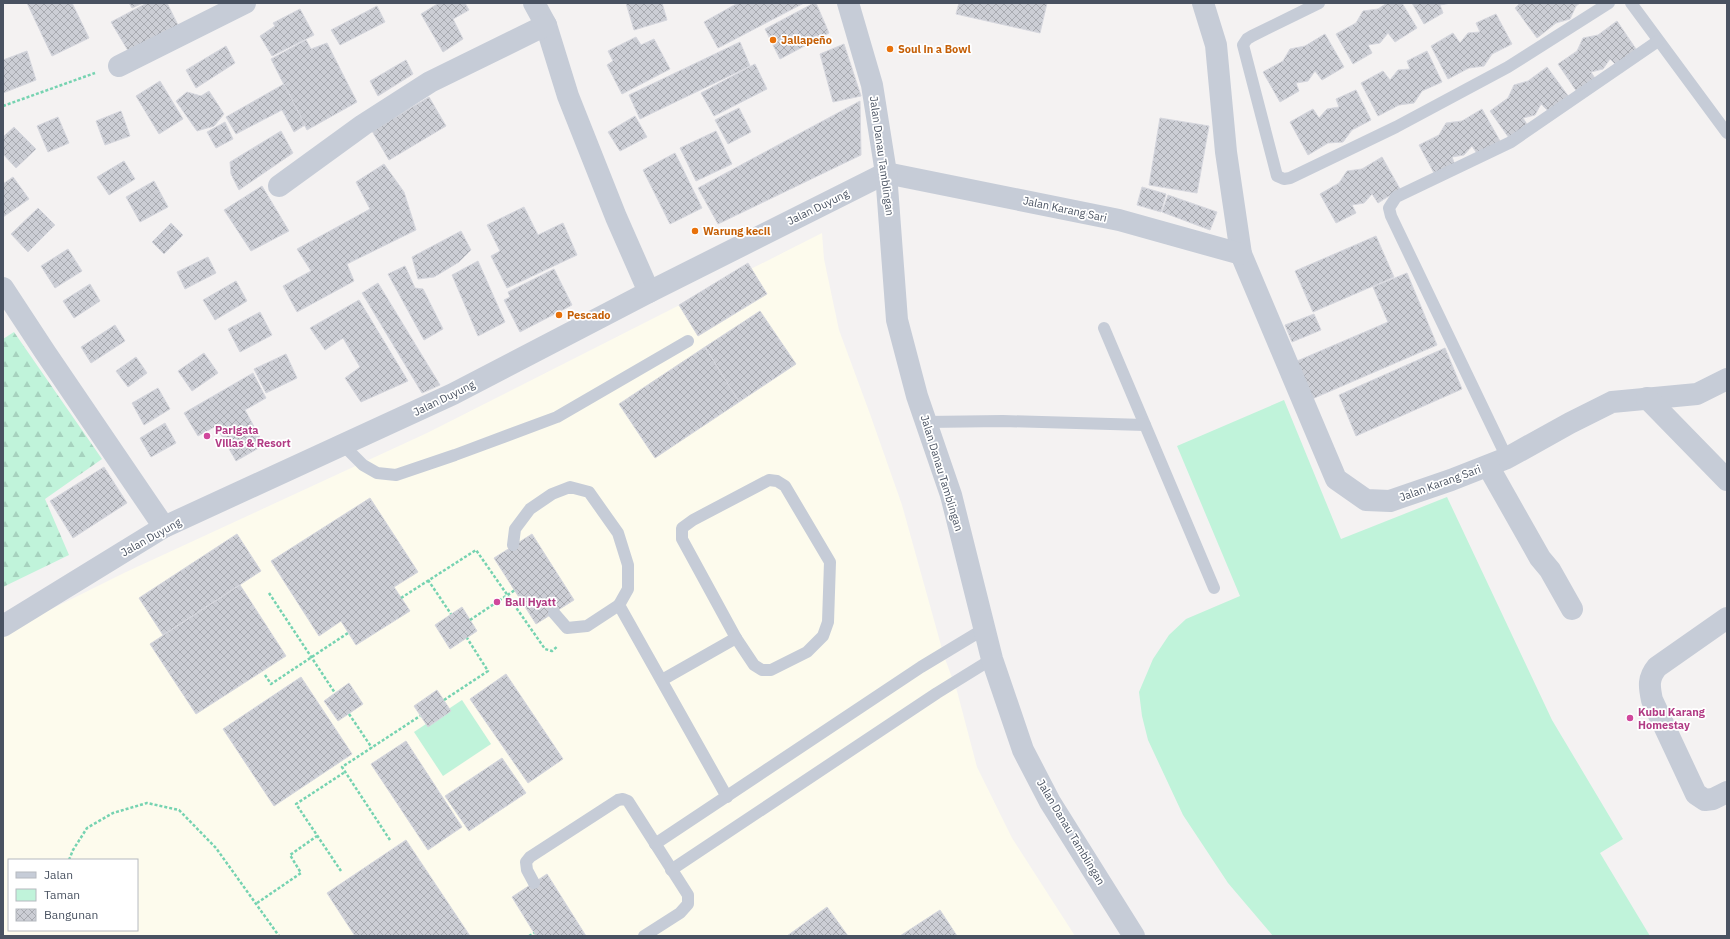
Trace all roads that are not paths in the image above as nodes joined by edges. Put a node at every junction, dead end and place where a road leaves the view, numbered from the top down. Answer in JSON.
{"nodes":[{"id":1,"x":245,"y":3,"type":"edge"},
{"id":2,"x":534,"y":3,"type":"edge"},
{"id":3,"x":848,"y":3,"type":"edge"},
{"id":4,"x":1203,"y":3,"type":"edge"},
{"id":5,"x":1319,"y":3,"type":"edge"},
{"id":6,"x":1609,"y":3,"type":"edge"},
{"id":7,"x":1631,"y":3,"type":"edge"},
{"id":8,"x":546,"y":25,"type":"junction"},
{"id":9,"x":1658,"y":41,"type":"junction"},
{"id":10,"x":119,"y":66,"type":"road end"},
{"id":11,"x":1727,"y":133,"type":"edge"},
{"id":12,"x":886,"y":173,"type":"junction"},
{"id":13,"x":278,"y":186,"type":"dead end"},
{"id":14,"x":1240,"y":254,"type":"junction"},
{"id":15,"x":3,"y":288,"type":"edge"},
{"id":16,"x":648,"y":292,"type":"junction"},
{"id":17,"x":1104,"y":328,"type":"dead end"},
{"id":18,"x":688,"y":341,"type":"dead end"},
{"id":19,"x":1727,"y":379,"type":"edge"},
{"id":20,"x":1647,"y":398,"type":"junction"},
{"id":21,"x":926,"y":422,"type":"junction"},
{"id":22,"x":1145,"y":425,"type":"junction"},
{"id":23,"x":343,"y":445,"type":"junction"},
{"id":24,"x":1497,"y":462,"type":"junction"},
{"id":25,"x":1727,"y":480,"type":"edge"},
{"id":26,"x":164,"y":527,"type":"junction"},
{"id":27,"x":513,"y":545,"type":"dead end"},
{"id":28,"x":1214,"y":588,"type":"dead end"},
{"id":29,"x":619,"y":605,"type":"junction"},
{"id":30,"x":1572,"y":609,"type":"dead end"},
{"id":31,"x":554,"y":613,"type":"dead end"},
{"id":32,"x":1727,"y":618,"type":"edge"},
{"id":33,"x":3,"y":626,"type":"edge"},
{"id":34,"x":984,"y":629,"type":"junction"},
{"id":35,"x":736,"y":638,"type":"junction"},
{"id":36,"x":992,"y":659,"type":"junction"},
{"id":37,"x":662,"y":680,"type":"junction"},
{"id":38,"x":1727,"y":792,"type":"edge"},
{"id":39,"x":727,"y":797,"type":"junction"},
{"id":40,"x":655,"y":844,"type":"junction"},
{"id":41,"x":671,"y":870,"type":"junction"},
{"id":42,"x":534,"y":882,"type":"dead end"},
{"id":43,"x":644,"y":936,"type":"edge"},
{"id":44,"x":1134,"y":936,"type":"edge"}],
"edges":[{"from":1,"to":10,"type":"street"},
{"from":2,"to":8,"type":"street"},
{"from":3,"to":12,"type":"street","name":"Jalan Danau Tamblingan"},
{"from":4,"to":14,"type":"street","name":"Jalan Karang Sari"},
{"from":5,"to":6,"type":"lane"},
{"from":7,"to":9,"type":"lane"},
{"from":8,"to":13,"type":"street"},
{"from":8,"to":16,"type":"street"},
{"from":9,"to":11,"type":"lane"},
{"from":9,"to":24,"type":"lane"},
{"from":12,"to":14,"type":"street","name":"Jalan Karang Sari"},
{"from":12,"to":16,"type":"street","name":"Jalan Duyung"},
{"from":12,"to":21,"type":"street","name":"Jalan Danau Tamblingan"},
{"from":14,"to":24,"type":"street","name":"Jalan Karang Sari"},
{"from":15,"to":26,"type":"street"},
{"from":16,"to":23,"type":"street","name":"Jalan Duyung"},
{"from":17,"to":22,"type":"lane"},
{"from":18,"to":23,"type":"lane"},
{"from":19,"to":20,"type":"street","name":"Jalan Karang Sari"},
{"from":20,"to":24,"type":"street","name":"Jalan Karang Sari"},
{"from":20,"to":25,"type":"street"},
{"from":21,"to":22,"type":"lane"},
{"from":21,"to":34,"type":"street","name":"Jalan Danau Tamblingan"},
{"from":22,"to":28,"type":"lane"},
{"from":23,"to":26,"type":"street","name":"Jalan Duyung"},
{"from":24,"to":30,"type":"street"},
{"from":26,"to":33,"type":"street","name":"Jalan Duyung"},
{"from":27,"to":29,"type":"lane"},
{"from":29,"to":31,"type":"lane"},
{"from":29,"to":37,"type":"lane"},
{"from":32,"to":38,"type":"street"},
{"from":34,"to":36,"type":"street","name":"Jalan Danau Tamblingan"},
{"from":34,"to":39,"type":"lane"},
{"from":35,"to":35,"type":"lane"},
{"from":35,"to":37,"type":"lane"},
{"from":36,"to":41,"type":"lane"},
{"from":36,"to":44,"type":"street","name":"Jalan Danau Tamblingan"},
{"from":37,"to":39,"type":"lane"},
{"from":39,"to":40,"type":"lane"},
{"from":40,"to":41,"type":"lane"},
{"from":40,"to":42,"type":"lane"},
{"from":41,"to":43,"type":"lane"}]}
